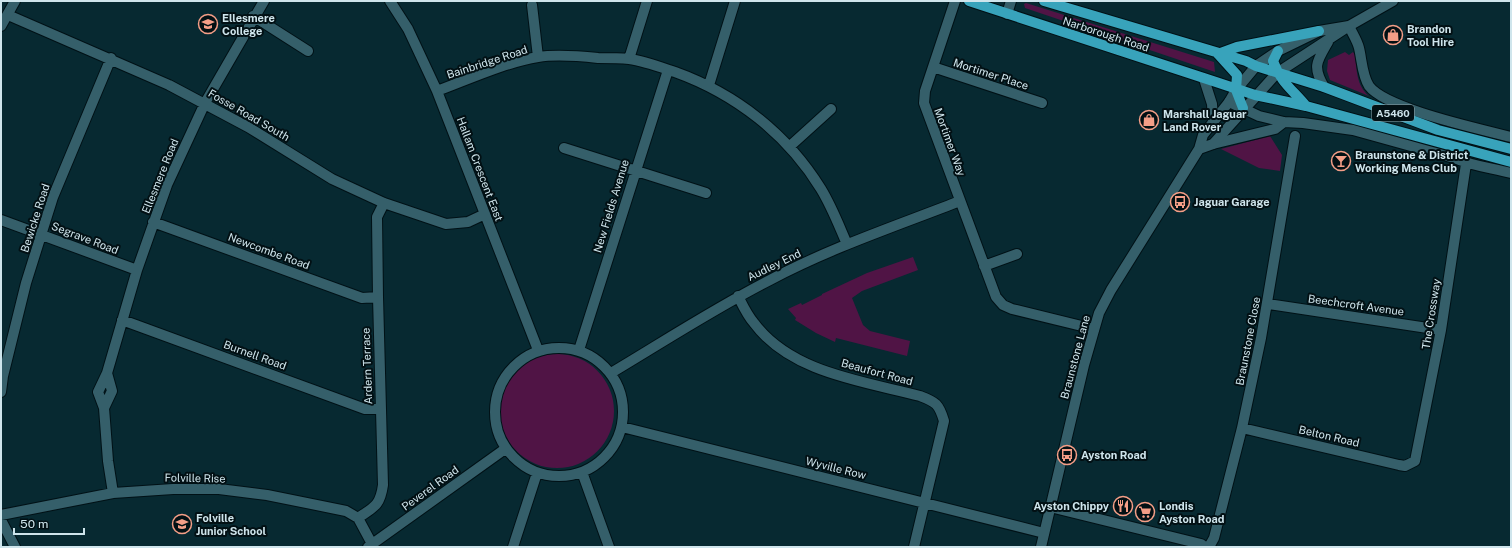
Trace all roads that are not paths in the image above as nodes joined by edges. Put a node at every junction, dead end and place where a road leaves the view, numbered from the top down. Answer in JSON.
{"nodes":[{"id":1,"x":15,"y":1,"type":"edge"},
{"id":2,"x":264,"y":1,"type":"edge"},
{"id":3,"x":390,"y":1,"type":"edge"},
{"id":4,"x":647,"y":1,"type":"edge"},
{"id":5,"x":735,"y":1,"type":"edge"},
{"id":6,"x":956,"y":1,"type":"edge"},
{"id":7,"x":969,"y":1,"type":"edge"},
{"id":8,"x":1011,"y":1,"type":"edge"},
{"id":9,"x":1044,"y":1,"type":"edge"},
{"id":10,"x":1393,"y":1,"type":"edge"},
{"id":11,"x":532,"y":6,"type":"dead end"},
{"id":12,"x":4,"y":14,"type":"edge"},
{"id":13,"x":1007,"y":14,"type":"junction"},
{"id":14,"x":254,"y":16,"type":"junction"},
{"id":15,"x":1,"y":26,"type":"edge"},
{"id":16,"x":1349,"y":26,"type":"junction"},
{"id":17,"x":1319,"y":31,"type":"junction"},
{"id":18,"x":1329,"y":40,"type":"junction"},
{"id":19,"x":308,"y":51,"type":"dead end"},
{"id":20,"x":1278,"y":51,"type":"junction"},
{"id":21,"x":1218,"y":54,"type":"junction"},
{"id":22,"x":538,"y":57,"type":"junction"},
{"id":23,"x":111,"y":58,"type":"junction"},
{"id":24,"x":629,"y":59,"type":"junction"},
{"id":25,"x":1256,"y":66,"type":"junction"},
{"id":26,"x":934,"y":67,"type":"junction"},
{"id":27,"x":668,"y":70,"type":"junction"},
{"id":28,"x":1277,"y":73,"type":"junction"},
{"id":29,"x":1204,"y":79,"type":"junction"},
{"id":30,"x":709,"y":85,"type":"junction"},
{"id":31,"x":1324,"y":87,"type":"junction"},
{"id":32,"x":1236,"y":90,"type":"junction"},
{"id":33,"x":437,"y":91,"type":"junction"},
{"id":34,"x":1255,"y":95,"type":"junction"},
{"id":35,"x":1229,"y":102,"type":"junction"},
{"id":36,"x":205,"y":103,"type":"junction"},
{"id":37,"x":1042,"y":103,"type":"dead end"},
{"id":38,"x":1306,"y":106,"type":"junction"},
{"id":39,"x":1243,"y":108,"type":"junction"},
{"id":40,"x":831,"y":109,"type":"dead end"},
{"id":41,"x":1213,"y":121,"type":"junction"},
{"id":42,"x":1284,"y":122,"type":"junction"},
{"id":43,"x":1364,"y":122,"type":"junction"},
{"id":44,"x":1295,"y":136,"type":"dead end"},
{"id":45,"x":1511,"y":136,"type":"edge"},
{"id":46,"x":1390,"y":140,"type":"junction"},
{"id":47,"x":1212,"y":144,"type":"junction"},
{"id":48,"x":789,"y":147,"type":"junction"},
{"id":49,"x":564,"y":148,"type":"dead end"},
{"id":50,"x":1200,"y":149,"type":"junction"},
{"id":51,"x":1511,"y":149,"type":"edge"},
{"id":52,"x":1511,"y":162,"type":"edge"},
{"id":53,"x":1466,"y":164,"type":"junction"},
{"id":54,"x":635,"y":171,"type":"junction"},
{"id":55,"x":1511,"y":173,"type":"edge"},
{"id":56,"x":706,"y":193,"type":"dead end"},
{"id":57,"x":960,"y":201,"type":"junction"},
{"id":58,"x":384,"y":203,"type":"junction"},
{"id":59,"x":484,"y":214,"type":"junction"},
{"id":60,"x":1,"y":220,"type":"edge"},
{"id":61,"x":154,"y":222,"type":"junction"},
{"id":62,"x":42,"y":235,"type":"junction"},
{"id":63,"x":847,"y":244,"type":"junction"},
{"id":64,"x":1017,"y":254,"type":"dead end"},
{"id":65,"x":984,"y":266,"type":"junction"},
{"id":66,"x":137,"y":270,"type":"junction"},
{"id":67,"x":738,"y":296,"type":"junction"},
{"id":68,"x":378,"y":297,"type":"junction"},
{"id":69,"x":1268,"y":304,"type":"junction"},
{"id":70,"x":122,"y":320,"type":"junction"},
{"id":71,"x":1094,"y":329,"type":"junction"},
{"id":72,"x":1441,"y":330,"type":"junction"},
{"id":73,"x":538,"y":350,"type":"junction"},
{"id":74,"x":579,"y":350,"type":"junction"},
{"id":75,"x":611,"y":373,"type":"junction"},
{"id":76,"x":1,"y":392,"type":"edge"},
{"id":77,"x":380,"y":409,"type":"junction"},
{"id":78,"x":622,"y":426,"type":"junction"},
{"id":79,"x":1242,"y":428,"type":"junction"},
{"id":80,"x":505,"y":449,"type":"junction"},
{"id":81,"x":1410,"y":464,"type":"joint"},
{"id":82,"x":582,"y":472,"type":"junction"},
{"id":83,"x":536,"y":473,"type":"junction"},
{"id":84,"x":113,"y":493,"type":"junction"},
{"id":85,"x":925,"y":503,"type":"junction"},
{"id":86,"x":1050,"y":507,"type":"junction"},
{"id":87,"x":1,"y":515,"type":"edge"},
{"id":88,"x":358,"y":518,"type":"junction"},
{"id":89,"x":1,"y":520,"type":"edge"},
{"id":90,"x":1044,"y":533,"type":"junction"},
{"id":91,"x":370,"y":546,"type":"edge"},
{"id":92,"x":15,"y":547,"type":"edge"},
{"id":93,"x":513,"y":547,"type":"edge"},
{"id":94,"x":609,"y":547,"type":"edge"},
{"id":95,"x":914,"y":547,"type":"edge"},
{"id":96,"x":1041,"y":547,"type":"edge"},
{"id":97,"x":1205,"y":547,"type":"edge"},
{"id":98,"x":1209,"y":547,"type":"edge"}],
"edges":[{"from":1,"to":12,"type":"street"},
{"from":2,"to":14,"type":"street","name":"Ellesmere Road"},
{"from":3,"to":33,"type":"street","name":"Hallam Crescent East"},
{"from":4,"to":24,"type":"street"},
{"from":5,"to":30,"type":"street"},
{"from":6,"to":26,"type":"street","name":"Mortimer Way"},
{"from":7,"to":13,"type":"main road","name":"Narborough Road","number":"A5460"},
{"from":8,"to":13,"type":"street"},
{"from":9,"to":21,"type":"main road","name":"Narborough Road","number":"A5460"},
{"from":10,"to":16,"type":"street"},
{"from":11,"to":22,"type":"street"},
{"from":12,"to":15,"type":"street"},
{"from":12,"to":23,"type":"street","name":"Fosse Road South"},
{"from":13,"to":29,"type":"main road","name":"Narborough Road","number":"A5460"},
{"from":14,"to":19,"type":"street"},
{"from":14,"to":36,"type":"street","name":"Ellesmere Road"},
{"from":16,"to":17,"type":"street","name":"Braunstone Lane"},
{"from":16,"to":18,"type":"street"},
{"from":16,"to":45,"type":"street"},
{"from":17,"to":20,"type":"street","name":"Braunstone Lane"},
{"from":17,"to":21,"type":"main road"},
{"from":18,"to":28,"type":"street"},
{"from":18,"to":31,"type":"street"},
{"from":20,"to":25,"type":"street","name":"Braunstone Lane"},
{"from":20,"to":28,"type":"main road"},
{"from":21,"to":25,"type":"main road","name":"Narborough Road","number":"A5460"},
{"from":21,"to":32,"type":"main road"},
{"from":22,"to":24,"type":"street","name":"Bainbridge Road"},
{"from":22,"to":33,"type":"street","name":"Bainbridge Road"},
{"from":23,"to":36,"type":"street","name":"Fosse Road South"},
{"from":23,"to":62,"type":"street","name":"Bewicke Road"},
{"from":24,"to":27,"type":"street","name":"Bainbridge Road"},
{"from":25,"to":28,"type":"main road","number":"A5460"},
{"from":25,"to":32,"type":"street","name":"Braunstone Lane"},
{"from":26,"to":37,"type":"street","name":"Mortimer Place"},
{"from":26,"to":57,"type":"street","name":"Mortimer Way"},
{"from":27,"to":30,"type":"street","name":"Bainbridge Road"},
{"from":27,"to":54,"type":"street","name":"New Fields Avenue"},
{"from":28,"to":31,"type":"main road","number":"A5460"},
{"from":28,"to":34,"type":"street"},
{"from":28,"to":38,"type":"main road"},
{"from":29,"to":32,"type":"main road","name":"Narborough Road","number":"A5460"},
{"from":29,"to":41,"type":"street"},
{"from":30,"to":48,"type":"street","name":"Bainbridge Road"},
{"from":31,"to":51,"type":"main road","number":"A5460"},
{"from":32,"to":34,"type":"main road","number":"A5460"},
{"from":32,"to":35,"type":"street","name":"Braunstone Lane"},
{"from":32,"to":39,"type":"main road"},
{"from":33,"to":59,"type":"street","name":"Hallam Crescent East"},
{"from":34,"to":38,"type":"main road","number":"A5460"},
{"from":34,"to":39,"type":"street"},
{"from":35,"to":39,"type":"street"},
{"from":35,"to":41,"type":"street","name":"Braunstone Lane"},
{"from":36,"to":58,"type":"street","name":"Fosse Road South"},
{"from":36,"to":61,"type":"street","name":"Ellesmere Road"},
{"from":38,"to":43,"type":"main road","number":"A5460"},
{"from":39,"to":42,"type":"street"},
{"from":39,"to":47,"type":"street"},
{"from":40,"to":48,"type":"street"},
{"from":41,"to":50,"type":"street","name":"Braunstone Lane"},
{"from":42,"to":46,"type":"street"},
{"from":42,"to":47,"type":"street"},
{"from":43,"to":46,"type":"street"},
{"from":43,"to":52,"type":"main road","number":"A5460"},
{"from":44,"to":69,"type":"street","name":"Braunstone Close"},
{"from":46,"to":53,"type":"street"},
{"from":47,"to":50,"type":"street"},
{"from":48,"to":63,"type":"street","name":"Bainbridge Road"},
{"from":49,"to":54,"type":"street"},
{"from":50,"to":71,"type":"street","name":"Braunstone Lane"},
{"from":53,"to":55,"type":"street"},
{"from":53,"to":72,"type":"street","name":"The Crossway"},
{"from":54,"to":56,"type":"street"},
{"from":54,"to":74,"type":"street","name":"New Fields Avenue"},
{"from":57,"to":63,"type":"street","name":"Audley End"},
{"from":57,"to":65,"type":"street","name":"Mortimer Way"},
{"from":58,"to":59,"type":"street","name":"Fosse Road South"},
{"from":58,"to":68,"type":"street","name":"Ardern Terrace"},
{"from":59,"to":73,"type":"street","name":"Hallam Crescent East"},
{"from":60,"to":62,"type":"street","name":"Segrave Road"},
{"from":61,"to":66,"type":"street","name":"Ellesmere Road"},
{"from":61,"to":68,"type":"street","name":"Newcombe Road"},
{"from":62,"to":66,"type":"street","name":"Segrave Road"},
{"from":62,"to":76,"type":"street","name":"Bewicke Road"},
{"from":63,"to":67,"type":"street","name":"Audley End"},
{"from":64,"to":65,"type":"street"},
{"from":65,"to":71,"type":"street","name":"Mortimer Way"},
{"from":66,"to":70,"type":"street","name":"Ellesmere Road"},
{"from":67,"to":75,"type":"street","name":"Audley End"},
{"from":67,"to":85,"type":"street","name":"Beaufort Road"},
{"from":68,"to":77,"type":"street","name":"Ardern Terrace"},
{"from":69,"to":72,"type":"street","name":"Beechcroft Avenue"},
{"from":69,"to":79,"type":"street","name":"Braunstone Close"},
{"from":70,"to":77,"type":"street","name":"Burnell Road"},
{"from":70,"to":84,"type":"street","name":"Ellesmere Road"},
{"from":71,"to":86,"type":"street","name":"Braunstone Lane"},
{"from":72,"to":81,"type":"street","name":"The Crossway"},
{"from":73,"to":74,"type":"street"},
{"from":73,"to":80,"type":"street"},
{"from":74,"to":75,"type":"street"},
{"from":75,"to":78,"type":"street"},
{"from":77,"to":88,"type":"street","name":"Ardern Terrace"},
{"from":78,"to":82,"type":"street"},
{"from":78,"to":85,"type":"street","name":"Wyville Row"},
{"from":79,"to":81,"type":"street","name":"Belton Road"},
{"from":79,"to":98,"type":"street","name":"Braunstone Close"},
{"from":80,"to":83,"type":"street"},
{"from":80,"to":91,"type":"street","name":"Peverel Road"},
{"from":82,"to":83,"type":"street"},
{"from":82,"to":94,"type":"street"},
{"from":83,"to":93,"type":"street"},
{"from":84,"to":87,"type":"street","name":"Folville Rise"},
{"from":84,"to":88,"type":"street","name":"Folville Rise"},
{"from":85,"to":90,"type":"street","name":"Wyville Row"},
{"from":85,"to":95,"type":"street","name":"Beaufort Road"},
{"from":86,"to":90,"type":"street","name":"Braunstone Lane"},
{"from":86,"to":97,"type":"street"},
{"from":88,"to":91,"type":"street"},
{"from":89,"to":92,"type":"street"},
{"from":90,"to":96,"type":"street","name":"Braunstone Lane"}]}
